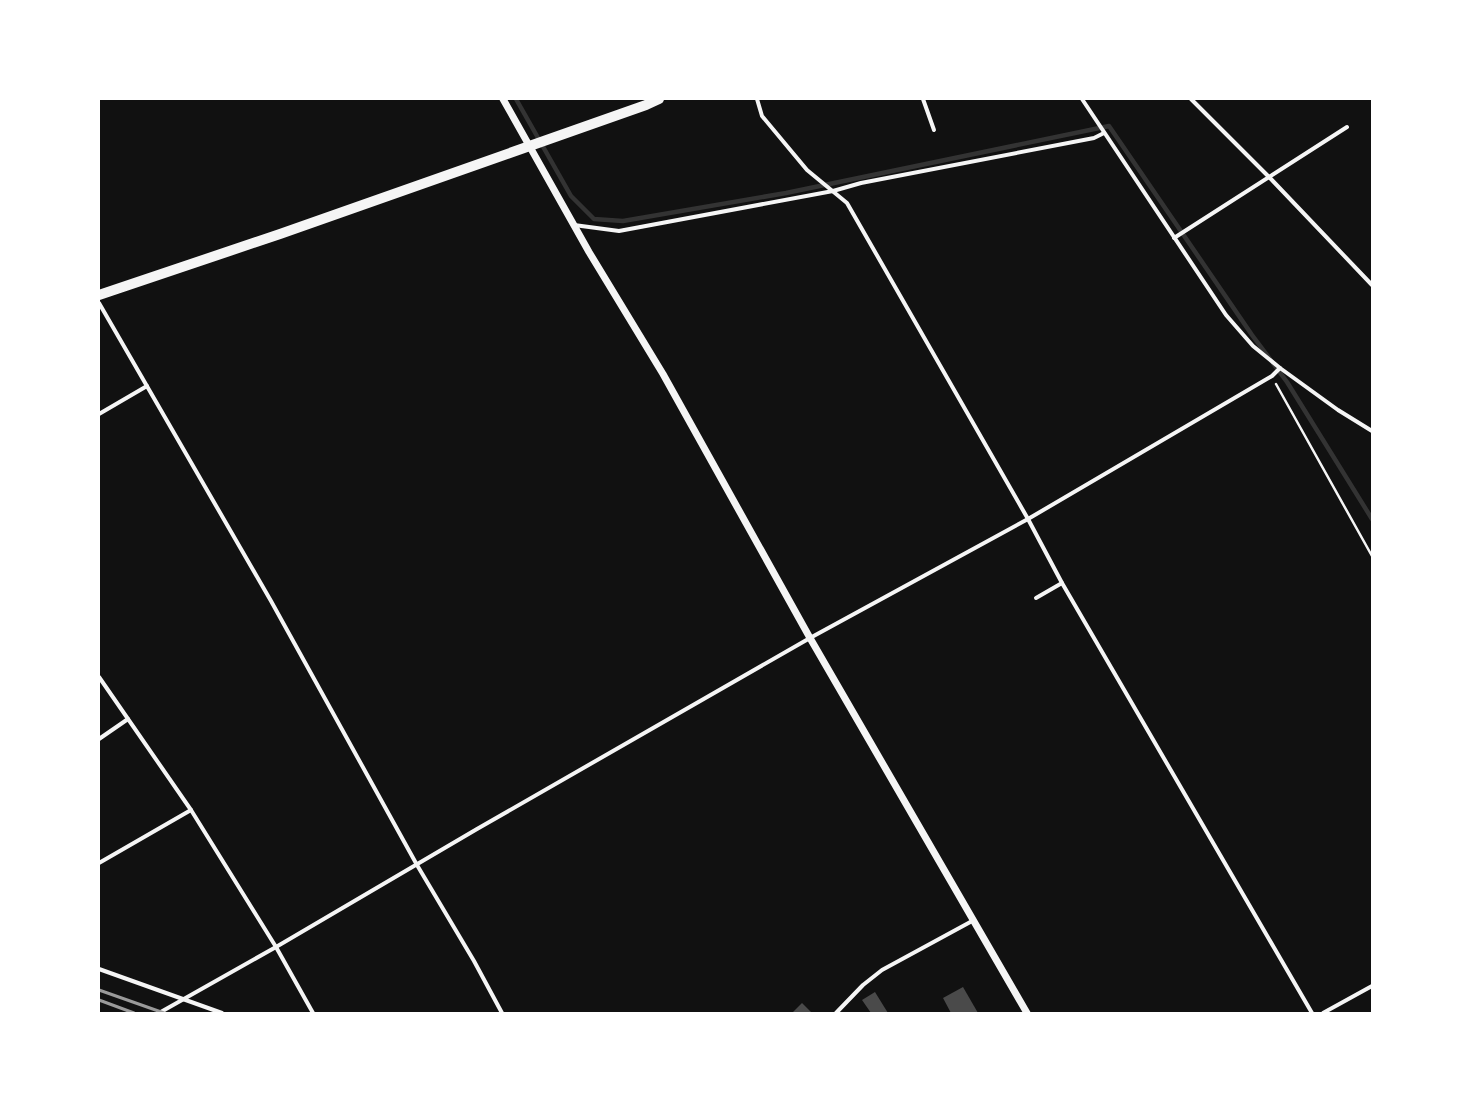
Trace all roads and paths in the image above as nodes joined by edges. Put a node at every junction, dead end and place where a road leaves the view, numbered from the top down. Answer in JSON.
{"nodes":[{"id":1,"x":503,"y":99,"type":"edge"},
{"id":2,"x":659,"y":99,"type":"edge"},
{"id":3,"x":757,"y":99,"type":"edge"},
{"id":4,"x":923,"y":99,"type":"edge"},
{"id":5,"x":1082,"y":99,"type":"edge"},
{"id":6,"x":1191,"y":99,"type":"edge"},
{"id":7,"x":1347,"y":127,"type":"dead end"},
{"id":8,"x":934,"y":130,"type":"dead end"},
{"id":9,"x":1104,"y":133,"type":"junction"},
{"id":10,"x":529,"y":145,"type":"junction"},
{"id":11,"x":1270,"y":178,"type":"junction"},
{"id":12,"x":833,"y":191,"type":"junction"},
{"id":13,"x":574,"y":225,"type":"junction"},
{"id":14,"x":1174,"y":238,"type":"junction"},
{"id":15,"x":1372,"y":284,"type":"edge"},
{"id":16,"x":99,"y":295,"type":"edge"},
{"id":17,"x":99,"y":303,"type":"edge"},
{"id":18,"x":1280,"y":368,"type":"junction"},
{"id":19,"x":1272,"y":376,"type":"junction"},
{"id":20,"x":147,"y":386,"type":"junction"},
{"id":21,"x":99,"y":414,"type":"edge"},
{"id":22,"x":1372,"y":431,"type":"edge"},
{"id":23,"x":1028,"y":519,"type":"junction"},
{"id":24,"x":1372,"y":556,"type":"edge"},
{"id":25,"x":1062,"y":583,"type":"junction"},
{"id":26,"x":1036,"y":598,"type":"dead end"},
{"id":27,"x":810,"y":638,"type":"junction"},
{"id":28,"x":99,"y":678,"type":"edge"},
{"id":29,"x":128,"y":719,"type":"junction"},
{"id":30,"x":99,"y":739,"type":"edge"},
{"id":31,"x":191,"y":810,"type":"junction"},
{"id":32,"x":99,"y":863,"type":"edge"},
{"id":33,"x":417,"y":865,"type":"junction"},
{"id":34,"x":974,"y":920,"type":"junction"},
{"id":35,"x":276,"y":947,"type":"junction"},
{"id":36,"x":99,"y":969,"type":"edge"},
{"id":37,"x":1372,"y":986,"type":"edge"},
{"id":38,"x":183,"y":1000,"type":"junction"},
{"id":39,"x":159,"y":1013,"type":"edge"},
{"id":40,"x":222,"y":1013,"type":"edge"},
{"id":41,"x":313,"y":1013,"type":"edge"},
{"id":42,"x":502,"y":1013,"type":"edge"},
{"id":43,"x":836,"y":1013,"type":"edge"},
{"id":44,"x":1027,"y":1013,"type":"edge"},
{"id":45,"x":1312,"y":1013,"type":"edge"},
{"id":46,"x":1323,"y":1013,"type":"edge"}],
"edges":[{"from":1,"to":10,"type":"street"},
{"from":2,"to":10,"type":"main road"},
{"from":3,"to":12,"type":"street"},
{"from":4,"to":8,"type":"street"},
{"from":5,"to":9,"type":"street"},
{"from":6,"to":11,"type":"street"},
{"from":7,"to":11,"type":"street"},
{"from":9,"to":12,"type":"street"},
{"from":9,"to":14,"type":"street"},
{"from":10,"to":13,"type":"street"},
{"from":10,"to":16,"type":"main road"},
{"from":11,"to":14,"type":"street"},
{"from":11,"to":15,"type":"street"},
{"from":12,"to":13,"type":"street"},
{"from":12,"to":23,"type":"street"},
{"from":13,"to":27,"type":"street"},
{"from":14,"to":18,"type":"street"},
{"from":17,"to":20,"type":"street"},
{"from":18,"to":19,"type":"street"},
{"from":18,"to":22,"type":"street"},
{"from":19,"to":23,"type":"street"},
{"from":19,"to":24,"type":"path"},
{"from":20,"to":21,"type":"street"},
{"from":20,"to":33,"type":"street"},
{"from":23,"to":25,"type":"street"},
{"from":23,"to":27,"type":"street"},
{"from":25,"to":26,"type":"street"},
{"from":25,"to":45,"type":"street"},
{"from":27,"to":33,"type":"street"},
{"from":27,"to":34,"type":"street"},
{"from":28,"to":29,"type":"street"},
{"from":29,"to":30,"type":"street"},
{"from":29,"to":31,"type":"street"},
{"from":31,"to":32,"type":"street"},
{"from":31,"to":35,"type":"street"},
{"from":33,"to":35,"type":"street"},
{"from":33,"to":42,"type":"street"},
{"from":34,"to":43,"type":"street"},
{"from":34,"to":44,"type":"street"},
{"from":35,"to":38,"type":"street"},
{"from":35,"to":41,"type":"street"},
{"from":36,"to":38,"type":"street"},
{"from":37,"to":46,"type":"street"},
{"from":38,"to":39,"type":"street"},
{"from":38,"to":40,"type":"street"}]}
